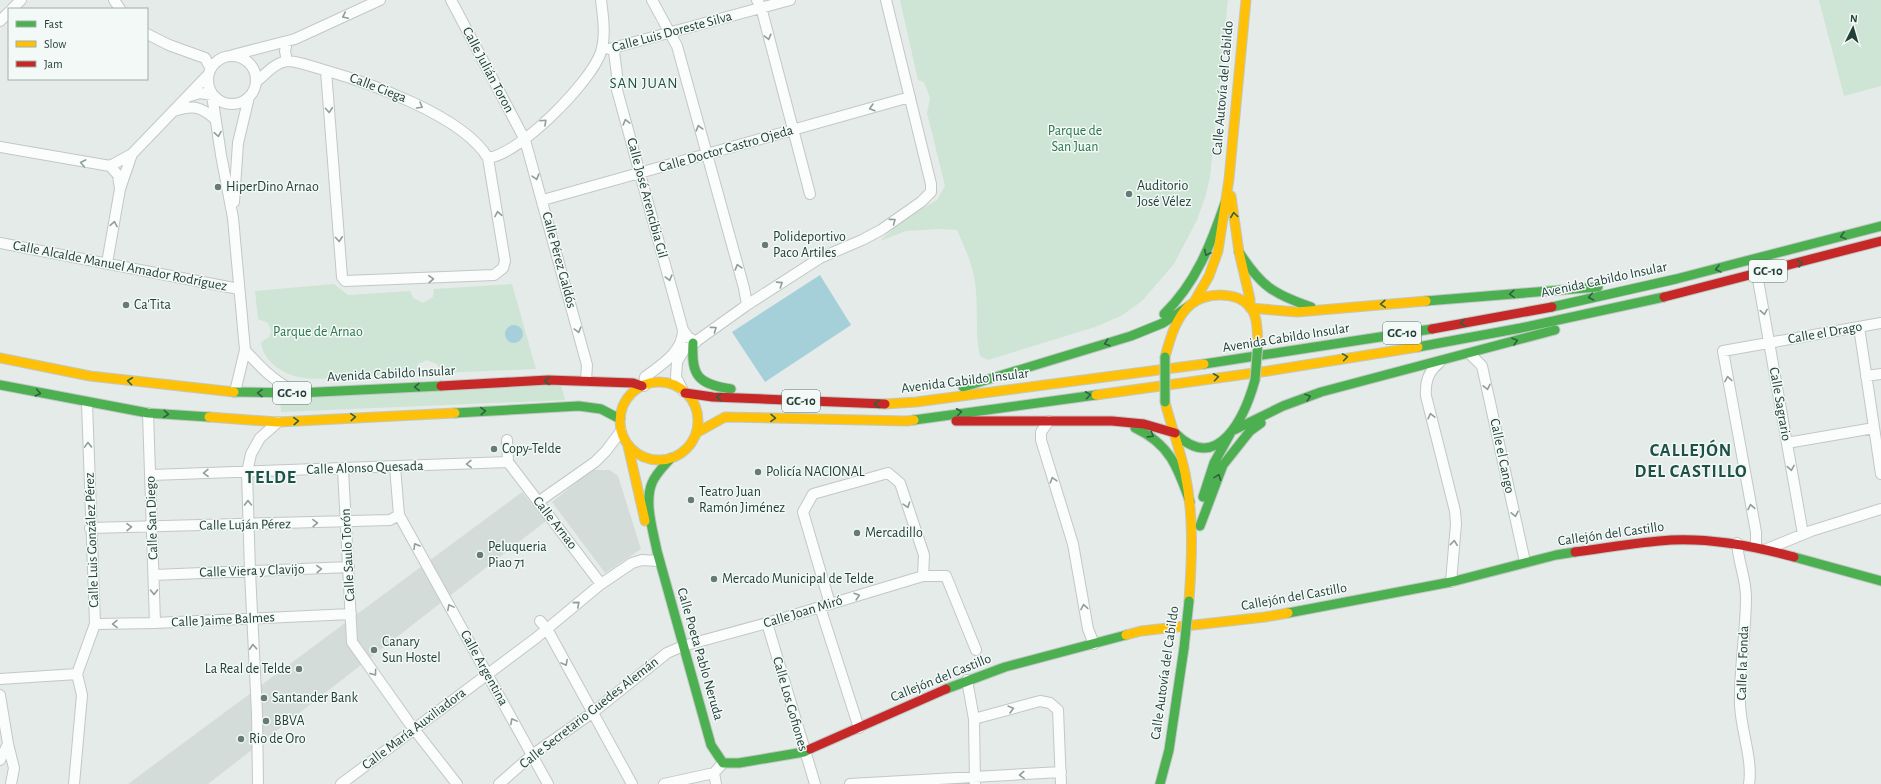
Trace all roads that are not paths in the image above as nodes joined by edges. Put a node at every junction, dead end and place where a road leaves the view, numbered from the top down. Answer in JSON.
{"nodes":[{"id":1,"x":21,"y":0,"type":"edge"},
{"id":2,"x":380,"y":0,"type":"edge"},
{"id":3,"x":451,"y":0,"type":"edge"},
{"id":4,"x":601,"y":0,"type":"edge"},
{"id":5,"x":652,"y":0,"type":"edge"},
{"id":6,"x":790,"y":0,"type":"edge"},
{"id":7,"x":886,"y":0,"type":"edge"},
{"id":8,"x":1246,"y":0,"type":"edge"},
{"id":9,"x":759,"y":4,"type":"edge"},
{"id":10,"x":13,"y":8,"type":"edge"},
{"id":11,"x":8,"y":13,"type":"edge"},
{"id":12,"x":0,"y":21,"type":"edge"},
{"id":13,"x":148,"y":34,"type":"edge"},
{"id":14,"x":671,"y":34,"type":"junction"},
{"id":15,"x":287,"y":42,"type":"junction"},
{"id":16,"x":614,"y":48,"type":"junction"},
{"id":17,"x":601,"y":52,"type":"junction"},
{"id":18,"x":233,"y":55,"type":"junction"},
{"id":19,"x":287,"y":61,"type":"junction"},
{"id":20,"x":326,"y":71,"type":"junction"},
{"id":21,"x":209,"y":72,"type":"junction"},
{"id":22,"x":256,"y":82,"type":"junction"},
{"id":23,"x":212,"y":95,"type":"junction"},
{"id":24,"x":187,"y":96,"type":"junction"},
{"id":25,"x":249,"y":97,"type":"junction"},
{"id":26,"x":910,"y":97,"type":"junction"},
{"id":27,"x":172,"y":112,"type":"junction"},
{"id":28,"x":216,"y":119,"type":"junction"},
{"id":29,"x":792,"y":131,"type":"junction"},
{"id":30,"x":525,"y":140,"type":"junction"},
{"id":31,"x":0,"y":147,"type":"edge"},
{"id":32,"x":132,"y":154,"type":"junction"},
{"id":33,"x":707,"y":156,"type":"junction"},
{"id":34,"x":488,"y":158,"type":"junction"},
{"id":35,"x":110,"y":166,"type":"junction"},
{"id":36,"x":640,"y":173,"type":"junction"},
{"id":37,"x":1229,"y":178,"type":"junction"},
{"id":38,"x":120,"y":189,"type":"junction"},
{"id":39,"x":810,"y":194,"type":"dead end"},
{"id":40,"x":542,"y":200,"type":"junction"},
{"id":41,"x":1225,"y":203,"type":"junction"},
{"id":42,"x":233,"y":218,"type":"junction"},
{"id":43,"x":1881,"y":226,"type":"edge"},
{"id":44,"x":1881,"y":241,"type":"edge"},
{"id":45,"x":0,"y":243,"type":"edge"},
{"id":46,"x":1239,"y":252,"type":"junction"},
{"id":47,"x":107,"y":262,"type":"junction"},
{"id":48,"x":1757,"y":274,"type":"junction"},
{"id":49,"x":1663,"y":282,"type":"junction"},
{"id":50,"x":239,"y":289,"type":"junction"},
{"id":51,"x":1654,"y":300,"type":"junction"},
{"id":52,"x":1192,"y":304,"type":"junction"},
{"id":53,"x":747,"y":305,"type":"junction"},
{"id":54,"x":1250,"y":308,"type":"junction"},
{"id":55,"x":1318,"y":309,"type":"junction"},
{"id":56,"x":1881,"y":323,"type":"edge"},
{"id":57,"x":1859,"y":327,"type":"junction"},
{"id":58,"x":683,"y":330,"type":"junction"},
{"id":59,"x":1144,"y":330,"type":"junction"},
{"id":60,"x":695,"y":342,"type":"junction"},
{"id":61,"x":1769,"y":343,"type":"junction"},
{"id":62,"x":245,"y":350,"type":"junction"},
{"id":63,"x":1470,"y":354,"type":"junction"},
{"id":64,"x":0,"y":358,"type":"edge"},
{"id":65,"x":1441,"y":361,"type":"junction"},
{"id":66,"x":1881,"y":374,"type":"edge"},
{"id":67,"x":1866,"y":376,"type":"junction"},
{"id":68,"x":586,"y":380,"type":"junction"},
{"id":69,"x":0,"y":385,"type":"edge"},
{"id":70,"x":643,"y":386,"type":"junction"},
{"id":71,"x":234,"y":392,"type":"junction"},
{"id":72,"x":684,"y":392,"type":"junction"},
{"id":73,"x":298,"y":393,"type":"junction"},
{"id":74,"x":773,"y":400,"type":"junction"},
{"id":75,"x":916,"y":402,"type":"junction"},
{"id":76,"x":87,"y":403,"type":"junction"},
{"id":77,"x":1283,"y":406,"type":"junction"},
{"id":78,"x":148,"y":413,"type":"junction"},
{"id":79,"x":620,"y":419,"type":"junction"},
{"id":80,"x":907,"y":421,"type":"junction"},
{"id":81,"x":1049,"y":421,"type":"junction"},
{"id":82,"x":1115,"y":421,"type":"junction"},
{"id":83,"x":278,"y":422,"type":"junction"},
{"id":84,"x":1874,"y":428,"type":"junction"},
{"id":85,"x":621,"y":431,"type":"junction"},
{"id":86,"x":1232,"y":432,"type":"junction"},
{"id":87,"x":696,"y":433,"type":"junction"},
{"id":88,"x":1175,"y":434,"type":"junction"},
{"id":89,"x":507,"y":440,"type":"dead end"},
{"id":90,"x":1787,"y":443,"type":"junction"},
{"id":91,"x":628,"y":446,"type":"junction"},
{"id":92,"x":671,"y":458,"type":"junction"},
{"id":93,"x":508,"y":462,"type":"junction"},
{"id":94,"x":395,"y":467,"type":"junction"},
{"id":95,"x":343,"y":469,"type":"junction"},
{"id":96,"x":247,"y":472,"type":"junction"},
{"id":97,"x":1881,"y":474,"type":"edge"},
{"id":98,"x":151,"y":475,"type":"junction"},
{"id":99,"x":538,"y":502,"type":"junction"},
{"id":100,"x":1190,"y":502,"type":"junction"},
{"id":101,"x":1881,"y":509,"type":"edge"},
{"id":102,"x":399,"y":515,"type":"junction"},
{"id":103,"x":346,"y":522,"type":"junction"},
{"id":104,"x":248,"y":525,"type":"junction"},
{"id":105,"x":1200,"y":526,"type":"junction"},
{"id":106,"x":152,"y":527,"type":"junction"},
{"id":107,"x":90,"y":528,"type":"junction"},
{"id":108,"x":1803,"y":534,"type":"junction"},
{"id":109,"x":1737,"y":543,"type":"junction"},
{"id":110,"x":1756,"y":546,"type":"junction"},
{"id":111,"x":1767,"y":549,"type":"junction"},
{"id":112,"x":657,"y":551,"type":"junction"},
{"id":113,"x":660,"y":561,"type":"junction"},
{"id":114,"x":1525,"y":562,"type":"junction"},
{"id":115,"x":1192,"y":564,"type":"junction"},
{"id":116,"x":349,"y":567,"type":"junction"},
{"id":117,"x":250,"y":572,"type":"junction"},
{"id":118,"x":154,"y":575,"type":"junction"},
{"id":119,"x":923,"y":576,"type":"junction"},
{"id":120,"x":1881,"y":581,"type":"edge"},
{"id":121,"x":1451,"y":582,"type":"junction"},
{"id":122,"x":601,"y":584,"type":"junction"},
{"id":123,"x":830,"y":604,"type":"junction"},
{"id":124,"x":820,"y":607,"type":"junction"},
{"id":125,"x":351,"y":614,"type":"junction"},
{"id":126,"x":252,"y":618,"type":"junction"},
{"id":127,"x":540,"y":621,"type":"dead end"},
{"id":128,"x":155,"y":623,"type":"junction"},
{"id":129,"x":767,"y":623,"type":"junction"},
{"id":130,"x":95,"y":624,"type":"junction"},
{"id":131,"x":547,"y":629,"type":"junction"},
{"id":132,"x":1094,"y":644,"type":"junction"},
{"id":133,"x":683,"y":646,"type":"junction"},
{"id":134,"x":976,"y":650,"type":"dead end"},
{"id":135,"x":77,"y":674,"type":"junction"},
{"id":136,"x":487,"y":674,"type":"junction"},
{"id":137,"x":0,"y":679,"type":"edge"},
{"id":138,"x":967,"y":680,"type":"junction"},
{"id":139,"x":0,"y":695,"type":"edge"},
{"id":140,"x":592,"y":713,"type":"junction"},
{"id":141,"x":974,"y":720,"type":"junction"},
{"id":142,"x":414,"y":728,"type":"junction"},
{"id":143,"x":859,"y":728,"type":"junction"},
{"id":144,"x":4,"y":743,"type":"edge"},
{"id":145,"x":804,"y":752,"type":"junction"},
{"id":146,"x":532,"y":755,"type":"junction"},
{"id":147,"x":0,"y":760,"type":"edge"},
{"id":148,"x":723,"y":762,"type":"junction"},
{"id":149,"x":1061,"y":772,"type":"junction"},
{"id":150,"x":714,"y":773,"type":"junction"},
{"id":151,"x":975,"y":781,"type":"edge"},
{"id":152,"x":11,"y":784,"type":"edge"},
{"id":153,"x":74,"y":784,"type":"edge"},
{"id":154,"x":258,"y":784,"type":"edge"},
{"id":155,"x":341,"y":784,"type":"edge"},
{"id":156,"x":457,"y":784,"type":"edge"},
{"id":157,"x":498,"y":784,"type":"edge"},
{"id":158,"x":548,"y":784,"type":"edge"},
{"id":159,"x":632,"y":784,"type":"edge"},
{"id":160,"x":664,"y":784,"type":"edge"},
{"id":161,"x":716,"y":784,"type":"edge"},
{"id":162,"x":815,"y":784,"type":"edge"},
{"id":163,"x":850,"y":784,"type":"edge"},
{"id":164,"x":1061,"y":784,"type":"edge"},
{"id":165,"x":1160,"y":784,"type":"edge"},
{"id":166,"x":1749,"y":784,"type":"edge"}],
"edges":[{"from":1,"to":10,"type":"street"},
{"from":2,"to":15,"type":"street","one_way":true},
{"from":3,"to":30,"type":"street","name":"Calle Julián Toron"},
{"from":4,"to":17,"type":"street"},
{"from":5,"to":14,"type":"street"},
{"from":6,"to":9,"type":"street","name":"Calle Luis Doreste Silva"},
{"from":7,"to":26,"type":"street"},
{"from":8,"to":37,"type":"main road","name":"Calle Autovía del Cabildo"},
{"from":9,"to":14,"type":"street","name":"Calle Luis Doreste Silva"},
{"from":9,"to":29,"type":"street","one_way":true},
{"from":11,"to":12,"type":"street"},
{"from":13,"to":21,"type":"street"},
{"from":14,"to":16,"type":"street","name":"Calle Luis Doreste Silva"},
{"from":33,"to":14,"type":"street","one_way":true},
{"from":15,"to":18,"type":"street"},
{"from":15,"to":19,"type":"street"},
{"from":16,"to":17,"type":"street","name":"Calle Luis Doreste Silva"},
{"from":36,"to":16,"type":"street","name":"Calle José Arencibia Gil","one_way":true},
{"from":30,"to":17,"type":"street","one_way":true},
{"from":18,"to":21,"type":"street"},
{"from":18,"to":22,"type":"street"},
{"from":19,"to":20,"type":"street","name":"Calle Ciega"},
{"from":19,"to":22,"type":"street"},
{"from":20,"to":34,"type":"street","name":"Calle Ciega","one_way":true},
{"from":20,"to":34,"type":"street","one_way":true},
{"from":21,"to":23,"type":"street"},
{"from":21,"to":24,"type":"street"},
{"from":22,"to":25,"type":"street"},
{"from":23,"to":24,"type":"street"},
{"from":23,"to":25,"type":"street"},
{"from":23,"to":28,"type":"street"},
{"from":24,"to":27,"type":"street"},
{"from":25,"to":42,"type":"street"},
{"from":26,"to":29,"type":"street","name":"Calle Doctor Castro Ojeda","one_way":true},
{"from":53,"to":26,"type":"street","one_way":true},
{"from":27,"to":28,"type":"street"},
{"from":27,"to":32,"type":"street"},
{"from":28,"to":42,"type":"street","one_way":true},
{"from":29,"to":33,"type":"street","name":"Calle Doctor Castro Ojeda"},
{"from":29,"to":39,"type":"street"},
{"from":30,"to":34,"type":"street"},
{"from":30,"to":40,"type":"street","name":"Calle Pérez Galdós","one_way":true},
{"from":35,"to":31,"type":"street","one_way":true},
{"from":32,"to":35,"type":"street"},
{"from":32,"to":38,"type":"street"},
{"from":33,"to":36,"type":"street","name":"Calle Doctor Castro Ojeda"},
{"from":53,"to":33,"type":"street","one_way":true},
{"from":35,"to":38,"type":"street"},
{"from":36,"to":40,"type":"street","name":"Calle Doctor Castro Ojeda"},
{"from":36,"to":58,"type":"street","name":"Calle José Arencibia Gil","one_way":true},
{"from":37,"to":41,"type":"main road","name":"Calle Autovía del Cabildo"},
{"from":46,"to":37,"type":"main road","name":"Calle Autovía del Cabildo","one_way":true},
{"from":47,"to":38,"type":"street","one_way":true},
{"from":40,"to":68,"type":"street","name":"Calle Pérez Galdós","one_way":true},
{"from":41,"to":52,"type":"main road","name":"Calle Autovía del Cabildo"},
{"from":41,"to":59,"type":"main road","one_way":true},
{"from":42,"to":50,"type":"street"},
{"from":43,"to":49,"type":"main road","name":"Avenida Cabildo Insular","number":"GC-10","one_way":true},
{"from":48,"to":44,"type":"main road","name":"Avenida Cabildo Insular","number":"GC-10","one_way":true},
{"from":45,"to":47,"type":"street","name":"Calle Alcalde Manuel Amador Rodríguez"},
{"from":46,"to":54,"type":"main road","name":"Calle Autovía del Cabildo"},
{"from":46,"to":55,"type":"main road"},
{"from":47,"to":50,"type":"street","name":"Calle Alcalde Manuel Amador Rodríguez"},
{"from":48,"to":51,"type":"main road","name":"Avenida Cabildo Insular","number":"GC-10"},
{"from":48,"to":61,"type":"street","name":"Calle Sagrario","one_way":true},
{"from":49,"to":55,"type":"main road","one_way":true},
{"from":49,"to":75,"type":"main road","name":"Avenida Cabildo Insular","number":"GC-10","one_way":true},
{"from":50,"to":62,"type":"street"},
{"from":63,"to":51,"type":"main road","one_way":true},
{"from":80,"to":51,"type":"main road","name":"Avenida Cabildo Insular","number":"GC-10","one_way":true},
{"from":52,"to":54,"type":"main road"},
{"from":52,"to":59,"type":"main road"},
{"from":52,"to":88,"type":"main road","bridge":true},
{"from":60,"to":53,"type":"street","one_way":true},
{"from":54,"to":55,"type":"main road"},
{"from":54,"to":86,"type":"main road","bridge":true},
{"from":56,"to":57,"type":"street","name":"Calle el Drago"},
{"from":57,"to":61,"type":"street","name":"Calle el Drago"},
{"from":57,"to":67,"type":"street"},
{"from":58,"to":60,"type":"street"},
{"from":58,"to":70,"type":"street"},
{"from":59,"to":75,"type":"main road","one_way":true},
{"from":60,"to":72,"type":"street"},
{"from":60,"to":74,"type":"main road"},
{"from":61,"to":90,"type":"street","name":"Calle Sagrario"},
{"from":110,"to":61,"type":"street","name":"Calle el Drago","one_way":true},
{"from":62,"to":71,"type":"street"},
{"from":62,"to":73,"type":"street"},
{"from":63,"to":65,"type":"main road"},
{"from":63,"to":114,"type":"street","name":"Calle el Cango","one_way":true},
{"from":71,"to":64,"type":"main road","name":"Avenida Cabildo Insular","number":"GC-10","one_way":true},
{"from":77,"to":65,"type":"main road","one_way":true},
{"from":121,"to":65,"type":"street","one_way":true},
{"from":66,"to":67,"type":"street"},
{"from":67,"to":84,"type":"street"},
{"from":68,"to":70,"type":"main road","name":"Avenida Cabildo Insular","number":"GC-10"},
{"from":68,"to":73,"type":"main road","name":"Avenida Cabildo Insular","number":"GC-10","one_way":true},
{"from":69,"to":76,"type":"main road","number":"GC-10","one_way":true},
{"from":70,"to":72,"type":"main road","number":"GC-10"},
{"from":70,"to":79,"type":"main road"},
{"from":73,"to":71,"type":"main road","name":"Avenida Cabildo Insular","number":"GC-10","one_way":true},
{"from":74,"to":72,"type":"main road","name":"Avenida Cabildo Insular","number":"GC-10","one_way":true},
{"from":72,"to":87,"type":"main road"},
{"from":75,"to":74,"type":"main road","name":"Avenida Cabildo Insular","number":"GC-10","one_way":true},
{"from":76,"to":78,"type":"main road","number":"GC-10"},
{"from":107,"to":76,"type":"street","name":"Calle Luis González Pérez","one_way":true},
{"from":77,"to":86,"type":"main road"},
{"from":105,"to":77,"type":"main road","one_way":true},
{"from":78,"to":83,"type":"main road","number":"GC-10","one_way":true},
{"from":78,"to":98,"type":"street","name":"Calle San Diego"},
{"from":83,"to":79,"type":"main road","number":"GC-10","one_way":true},
{"from":79,"to":85,"type":"main road"},
{"from":80,"to":81,"type":"main road"},
{"from":87,"to":80,"type":"main road","name":"Avenida Cabildo Insular","number":"GC-10","one_way":true},
{"from":81,"to":82,"type":"main road"},
{"from":132,"to":81,"type":"street","one_way":true},
{"from":82,"to":88,"type":"main road"},
{"from":82,"to":100,"type":"main road","one_way":true},
{"from":83,"to":96,"type":"street"},
{"from":84,"to":90,"type":"street"},
{"from":84,"to":97,"type":"street"},
{"from":85,"to":91,"type":"main road"},
{"from":85,"to":99,"type":"street"},
{"from":86,"to":88,"type":"main road"},
{"from":86,"to":105,"type":"main road","name":"Calle Autovía del Cabildo"},
{"from":87,"to":92,"type":"main road","number":"GC-10"},
{"from":88,"to":100,"type":"main road","name":"Calle Autovía del Cabildo"},
{"from":89,"to":93,"type":"street"},
{"from":90,"to":108,"type":"street","name":"Calle Sagrario","one_way":true},
{"from":91,"to":92,"type":"main road"},
{"from":91,"to":112,"type":"main road","name":"Calle Poeta Pablo Neruda"},
{"from":92,"to":112,"type":"main road","name":"Calle Poeta Pablo Neruda"},
{"from":93,"to":94,"type":"street","name":"Calle Alonso Quesada","one_way":true},
{"from":93,"to":99,"type":"street","name":"Calle Arnao"},
{"from":94,"to":95,"type":"street","name":"Calle Alonso Quesada"},
{"from":94,"to":102,"type":"street"},
{"from":95,"to":96,"type":"street","name":"Calle Alonso Quesada"},
{"from":95,"to":103,"type":"street","name":"Calle Saulo Torón"},
{"from":96,"to":98,"type":"street","name":"Calle Alonso Quesada","one_way":true},
{"from":104,"to":96,"type":"street","one_way":true},
{"from":98,"to":106,"type":"street","name":"Calle San Diego"},
{"from":99,"to":122,"type":"street","name":"Calle Arnao"},
{"from":100,"to":115,"type":"main road","name":"Calle Autovía del Cabildo"},
{"from":101,"to":108,"type":"street"},
{"from":102,"to":103,"type":"street","name":"Calle Luján Pérez"},
{"from":136,"to":102,"type":"street","name":"Calle Argentina","one_way":true},
{"from":104,"to":103,"type":"street","name":"Calle Luján Pérez","one_way":true},
{"from":103,"to":116,"type":"street","name":"Calle Saulo Torón"},
{"from":104,"to":106,"type":"street","name":"Calle Luján Pérez"},
{"from":104,"to":117,"type":"street"},
{"from":105,"to":115,"type":"main road","name":"Calle Autovía del Cabildo"},
{"from":107,"to":106,"type":"street","name":"Calle Luján Pérez","one_way":true},
{"from":106,"to":118,"type":"street","name":"Calle San Diego"},
{"from":107,"to":130,"type":"street","name":"Calle Luis González Pérez"},
{"from":108,"to":111,"type":"street"},
{"from":109,"to":110,"type":"main road","name":"Callejón del Castillo"},
{"from":109,"to":114,"type":"main road","name":"Callejón del Castillo"},
{"from":109,"to":166,"type":"street","name":"Calle la Fonda"},
{"from":110,"to":111,"type":"main road","name":"Callejón del Castillo"},
{"from":111,"to":120,"type":"main road","name":"Callejón del Castillo"},
{"from":112,"to":113,"type":"main road","name":"Calle Poeta Pablo Neruda"},
{"from":113,"to":122,"type":"street","name":"Calle María Auxiliadora"},
{"from":113,"to":133,"type":"main road","name":"Calle Poeta Pablo Neruda"},
{"from":114,"to":121,"type":"main road","name":"Callejón del Castillo"},
{"from":115,"to":165,"type":"main road","name":"Calle Autovía del Cabildo","bridge":true},
{"from":117,"to":116,"type":"street","name":"Calle Viera y Clavijo","one_way":true},
{"from":116,"to":125,"type":"street","name":"Calle Saulo Torón"},
{"from":117,"to":118,"type":"street","name":"Calle Viera y Clavijo"},
{"from":117,"to":126,"type":"street"},
{"from":118,"to":128,"type":"street","name":"Calle San Diego","one_way":true},
{"from":123,"to":119,"type":"street","name":"Calle Joan Miró","one_way":true},
{"from":123,"to":119,"type":"street","one_way":true},
{"from":119,"to":134,"type":"street","name":"Calle Joan Miró"},
{"from":121,"to":132,"type":"main road","name":"Callejón del Castillo"},
{"from":131,"to":122,"type":"street","name":"Calle María Auxiliadora","one_way":true},
{"from":123,"to":124,"type":"street","name":"Calle Joan Miró"},
{"from":124,"to":129,"type":"street","name":"Calle Joan Miró"},
{"from":124,"to":143,"type":"street"},
{"from":125,"to":126,"type":"street","name":"Calle Jaime Balmes"},
{"from":125,"to":142,"type":"street","name":"Calle Saulo Torón","one_way":true},
{"from":126,"to":128,"type":"street","name":"Calle Jaime Balmes"},
{"from":154,"to":126,"type":"street","one_way":true},
{"from":127,"to":131,"type":"street"},
{"from":128,"to":130,"type":"street","name":"Calle Jaime Balmes","one_way":true},
{"from":129,"to":133,"type":"street","name":"Calle Joan Miró"},
{"from":129,"to":145,"type":"street","name":"Calle Los Gofiones"},
{"from":130,"to":135,"type":"street","name":"Calle Luis González Pérez"},
{"from":131,"to":136,"type":"street","name":"Calle María Auxiliadora"},
{"from":131,"to":140,"type":"street","one_way":true},
{"from":132,"to":138,"type":"main road","name":"Callejón del Castillo"},
{"from":133,"to":140,"type":"street","name":"Calle Secretario Guedes Alemán"},
{"from":133,"to":148,"type":"main road","name":"Calle Poeta Pablo Neruda"},
{"from":135,"to":137,"type":"street"},
{"from":135,"to":153,"type":"street"},
{"from":136,"to":142,"type":"street","name":"Calle María Auxiliadora"},
{"from":146,"to":136,"type":"street","name":"Calle Argentina","one_way":true},
{"from":138,"to":141,"type":"street"},
{"from":138,"to":143,"type":"main road","name":"Callejón del Castillo"},
{"from":139,"to":144,"type":"street"},
{"from":140,"to":146,"type":"street","name":"Calle Secretario Guedes Alemán"},
{"from":140,"to":159,"type":"street"},
{"from":141,"to":149,"type":"street","one_way":true},
{"from":141,"to":151,"type":"street"},
{"from":142,"to":155,"type":"street","name":"Calle María Auxiliadora"},
{"from":142,"to":156,"type":"street"},
{"from":143,"to":145,"type":"main road","name":"Callejón del Castillo"},
{"from":144,"to":147,"type":"street"},
{"from":144,"to":152,"type":"street"},
{"from":145,"to":148,"type":"main road","name":"Callejón del Castillo"},
{"from":145,"to":162,"type":"street","name":"Calle Los Gofiones"},
{"from":146,"to":157,"type":"street","name":"Calle Secretario Guedes Alemán"},
{"from":146,"to":158,"type":"street","name":"Calle Argentina"},
{"from":148,"to":150,"type":"street"},
{"from":149,"to":151,"type":"street","one_way":true},
{"from":149,"to":164,"type":"street"},
{"from":150,"to":160,"type":"street"},
{"from":150,"to":161,"type":"street"},
{"from":151,"to":163,"type":"street"}]}
